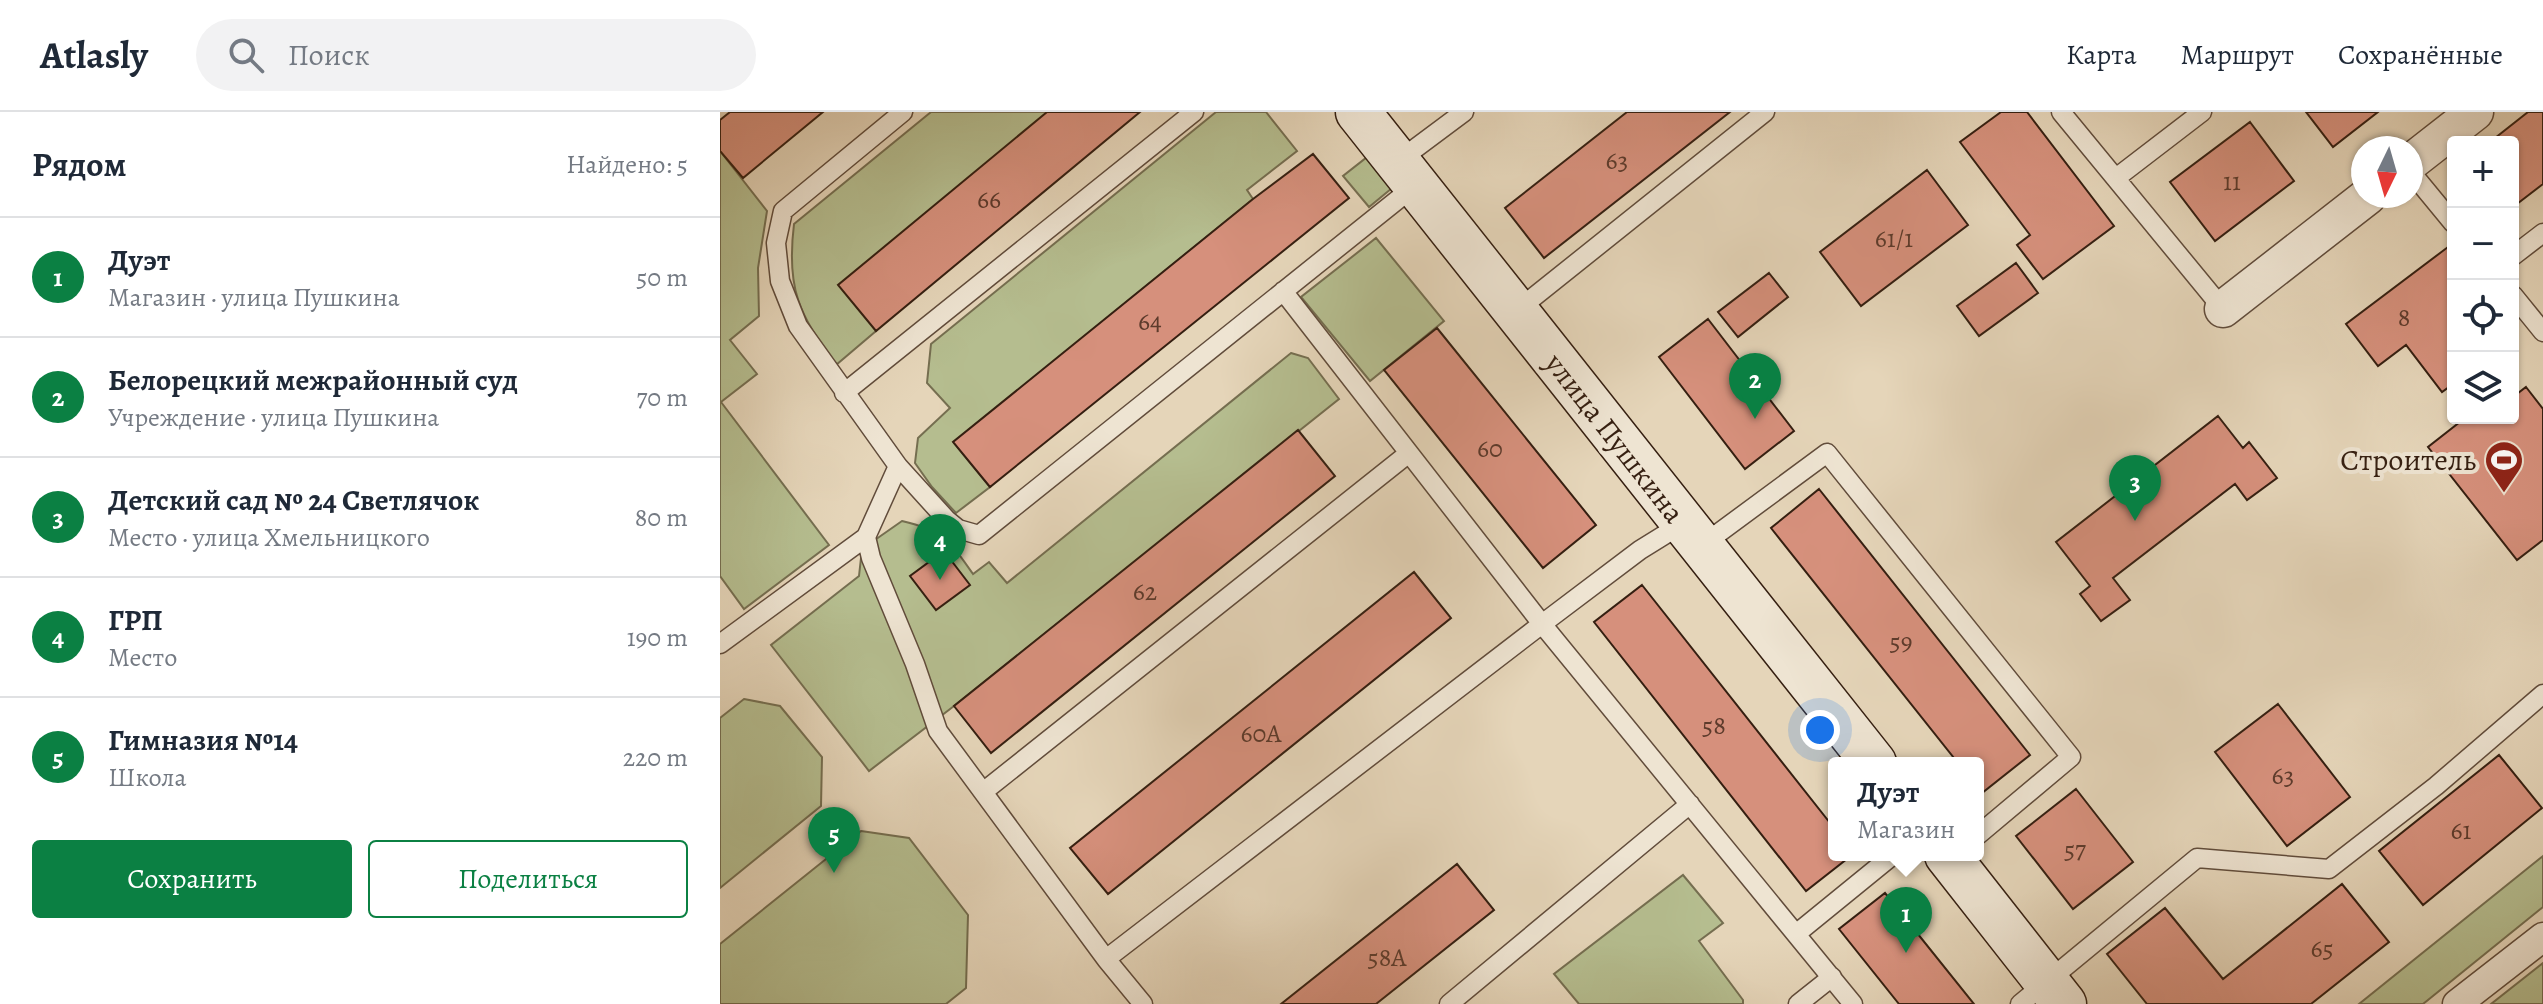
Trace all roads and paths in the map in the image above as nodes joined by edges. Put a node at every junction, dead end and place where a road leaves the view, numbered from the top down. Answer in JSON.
{"nodes":[{"id":1,"x":903,"y":112,"type":"edge"},
{"id":2,"x":1194,"y":112,"type":"edge"},
{"id":3,"x":1358,"y":112,"type":"edge"},
{"id":4,"x":1464,"y":112,"type":"edge"},
{"id":5,"x":1765,"y":112,"type":"edge"},
{"id":6,"x":2061,"y":112,"type":"edge"},
{"id":7,"x":2202,"y":112,"type":"edge"},
{"id":8,"x":2475,"y":112,"type":"edge"},
{"id":9,"x":2423,"y":153,"type":"edge"},
{"id":10,"x":1406,"y":173,"type":"junction"},
{"id":11,"x":2116,"y":178,"type":"junction"},
{"id":12,"x":2423,"y":187,"type":"edge"},
{"id":13,"x":2353,"y":208,"type":"edge"},
{"id":14,"x":2447,"y":216,"type":"edge"},
{"id":15,"x":2543,"y":233,"type":"edge"},
{"id":16,"x":2519,"y":251,"type":"edge"},
{"id":17,"x":1283,"y":291,"type":"junction"},
{"id":18,"x":2519,"y":302,"type":"edge"},
{"id":19,"x":2223,"y":309,"type":"joint"},
{"id":20,"x":1515,"y":312,"type":"junction"},
{"id":21,"x":2543,"y":332,"type":"edge"},
{"id":22,"x":844,"y":393,"type":"junction"},
{"id":23,"x":1409,"y":453,"type":"junction"},
{"id":24,"x":898,"y":466,"type":"junction"},
{"id":25,"x":1692,"y":535,"type":"junction"},
{"id":26,"x":866,"y":537,"type":"junction"},
{"id":27,"x":1542,"y":624,"type":"junction"},
{"id":28,"x":720,"y":644,"type":"edge"},
{"id":29,"x":2543,"y":694,"type":"edge"},
{"id":30,"x":1869,"y":757,"type":"edge"},
{"id":31,"x":983,"y":792,"type":"junction"},
{"id":32,"x":1690,"y":804,"type":"junction"},
{"id":33,"x":1984,"y":829,"type":"edge"},
{"id":34,"x":1886,"y":861,"type":"edge"},
{"id":35,"x":1963,"y":861,"type":"edge"},
{"id":36,"x":1796,"y":934,"type":"junction"},
{"id":37,"x":2543,"y":937,"type":"edge"},
{"id":38,"x":1106,"y":959,"type":"junction"},
{"id":39,"x":1832,"y":977,"type":"junction"},
{"id":40,"x":2044,"y":997,"type":"edge"},
{"id":41,"x":1143,"y":1004,"type":"edge"},
{"id":42,"x":1449,"y":1004,"type":"edge"},
{"id":43,"x":1798,"y":1004,"type":"edge"},
{"id":44,"x":1853,"y":1004,"type":"edge"},
{"id":45,"x":2457,"y":1004,"type":"edge"}],
"edges":[{"from":1,"to":22,"type":"lane"},
{"from":2,"to":22,"type":"lane"},
{"from":3,"to":10,"type":"main road","name":"улица Пушкина"},
{"from":4,"to":10,"type":"lane"},
{"from":5,"to":20,"type":"lane"},
{"from":6,"to":11,"type":"lane"},
{"from":7,"to":11,"type":"lane"},
{"from":8,"to":9,"type":"street"},
{"from":10,"to":17,"type":"lane"},
{"from":10,"to":20,"type":"main road","name":"улица Пушкина"},
{"from":11,"to":19,"type":"lane"},
{"from":12,"to":14,"type":"lane"},
{"from":13,"to":19,"type":"street"},
{"from":15,"to":16,"type":"lane"},
{"from":17,"to":23,"type":"lane"},
{"from":17,"to":24,"type":"lane"},
{"from":18,"to":21,"type":"lane"},
{"from":20,"to":25,"type":"main road","name":"улица Пушкина"},
{"from":22,"to":24,"type":"lane"},
{"from":23,"to":27,"type":"lane"},
{"from":23,"to":31,"type":"lane"},
{"from":24,"to":26,"type":"lane"},
{"from":25,"to":27,"type":"lane"},
{"from":25,"to":30,"type":"main road","name":"улица Пушкина"},
{"from":25,"to":33,"type":"lane"},
{"from":26,"to":28,"type":"lane"},
{"from":26,"to":31,"type":"lane"},
{"from":27,"to":32,"type":"lane"},
{"from":27,"to":38,"type":"lane"},
{"from":29,"to":40,"type":"lane"},
{"from":31,"to":38,"type":"lane"},
{"from":32,"to":36,"type":"lane"},
{"from":32,"to":42,"type":"lane"},
{"from":34,"to":36,"type":"lane"},
{"from":35,"to":40,"type":"main road"},
{"from":36,"to":39,"type":"lane"},
{"from":37,"to":45,"type":"street"},
{"from":38,"to":41,"type":"lane"},
{"from":39,"to":43,"type":"lane"},
{"from":39,"to":44,"type":"lane"}]}
